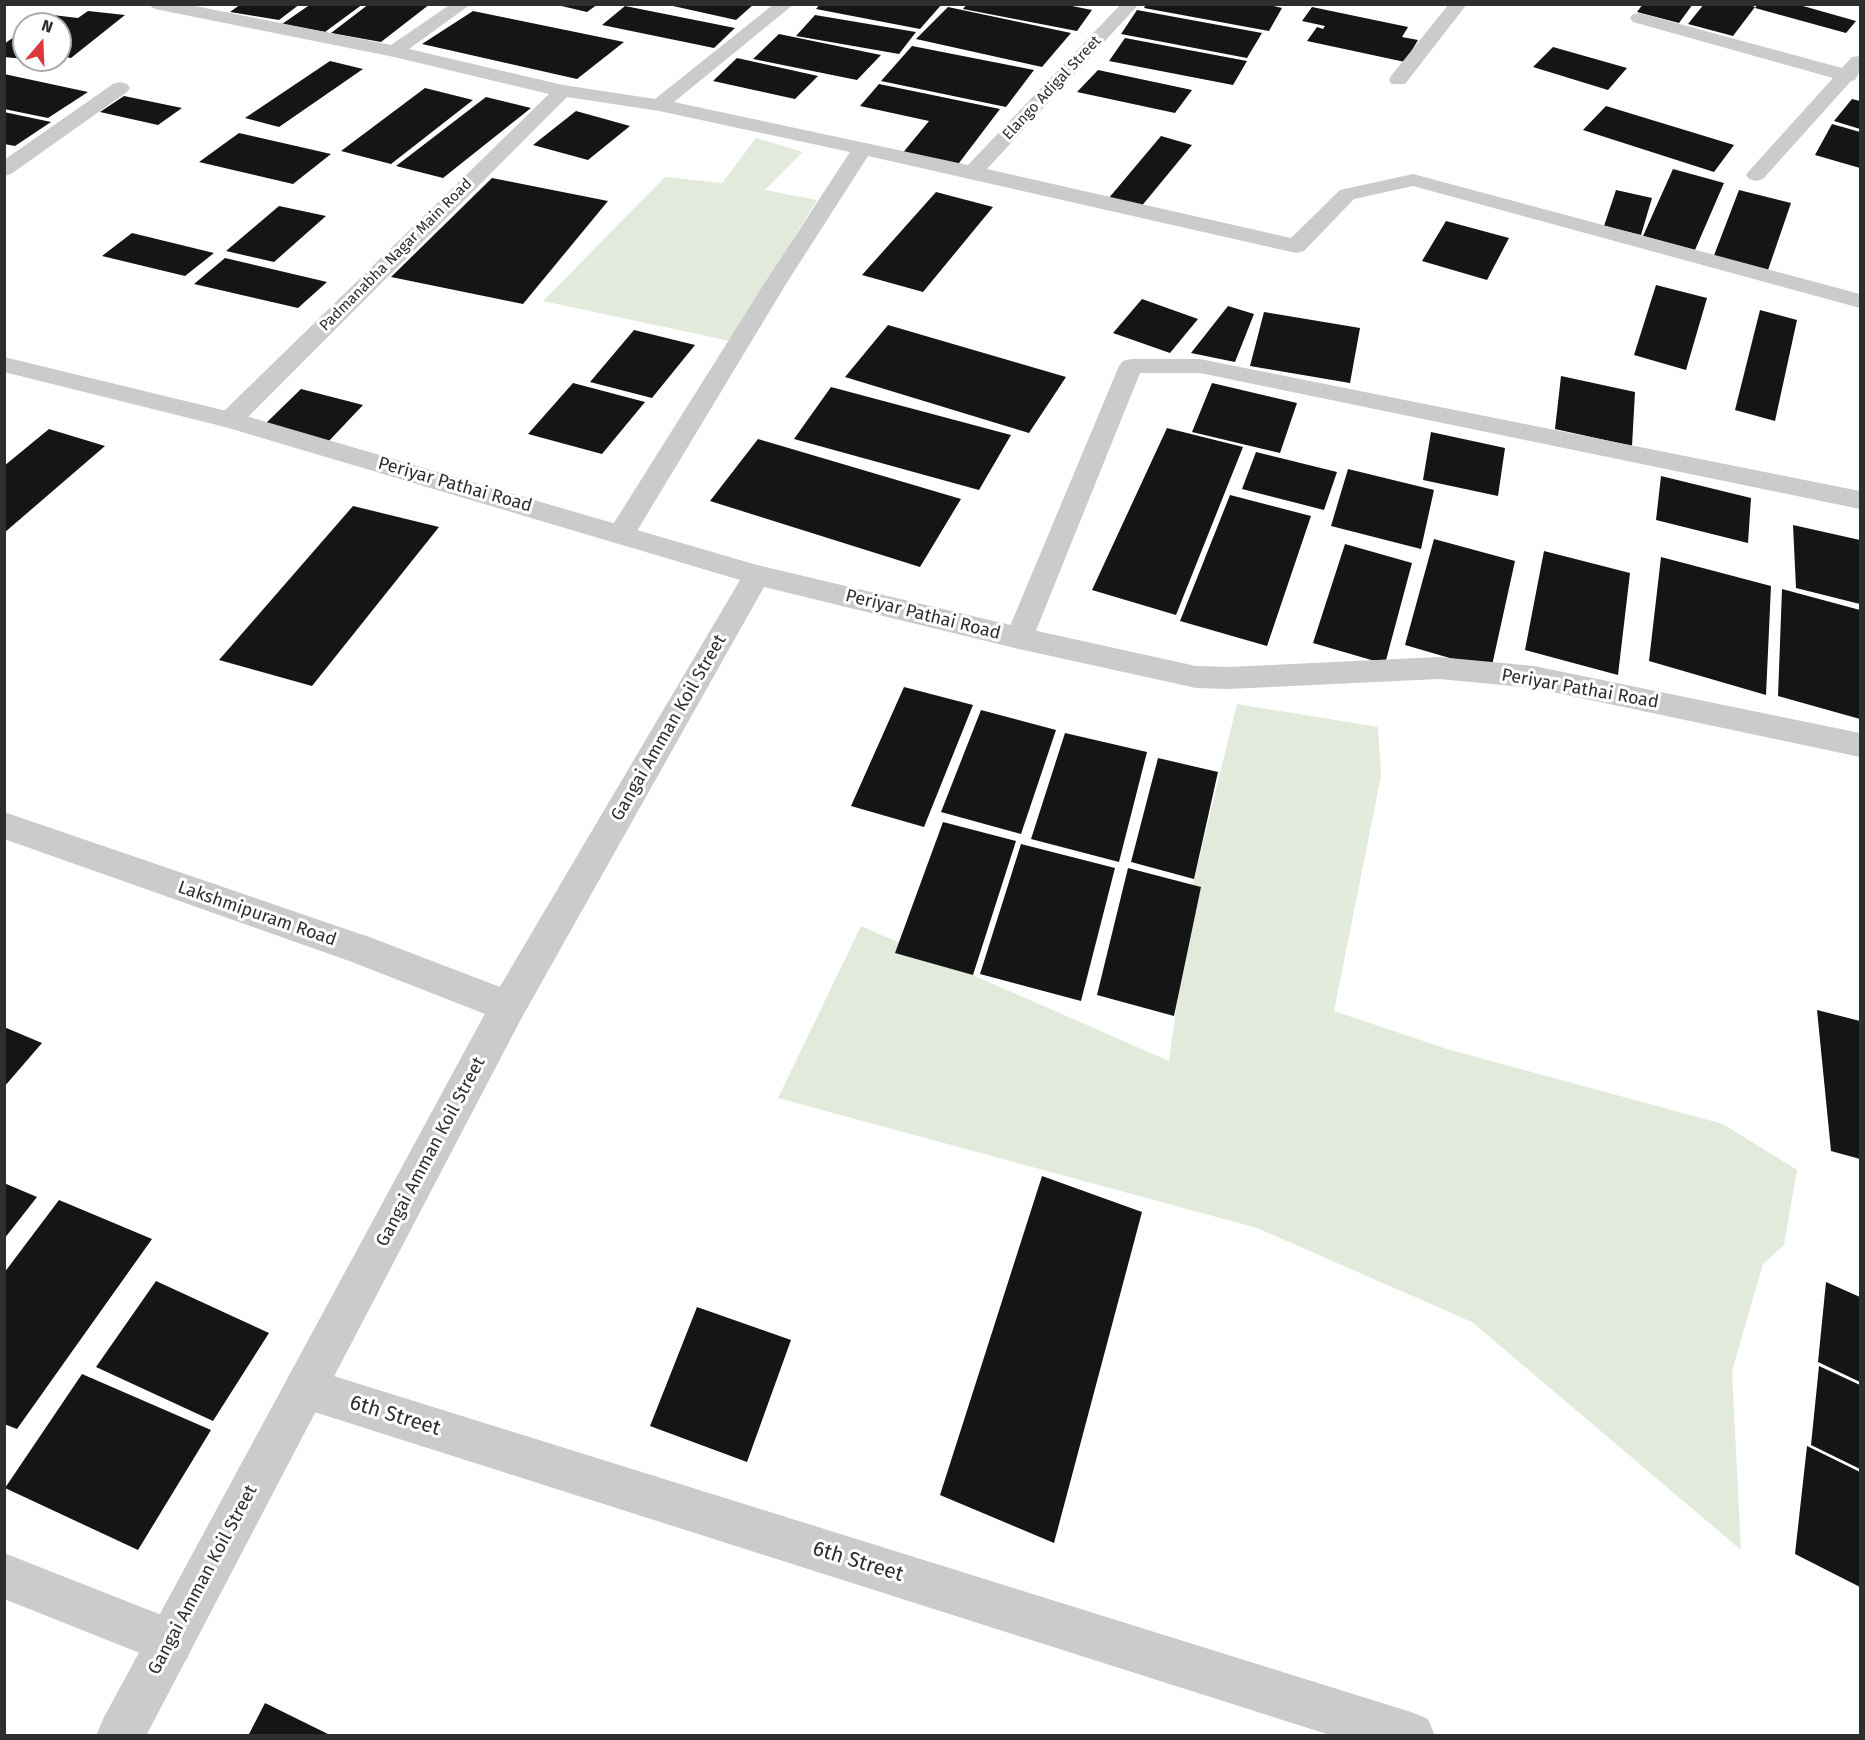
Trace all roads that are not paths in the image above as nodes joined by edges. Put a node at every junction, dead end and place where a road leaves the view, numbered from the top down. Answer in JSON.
{"nodes":[{"id":1,"x":154,"y":4,"type":"edge"},
{"id":2,"x":464,"y":4,"type":"edge"},
{"id":3,"x":786,"y":4,"type":"edge"},
{"id":4,"x":1131,"y":4,"type":"edge"},
{"id":5,"x":1459,"y":4,"type":"edge"},
{"id":6,"x":1639,"y":18,"type":"dead end"},
{"id":7,"x":394,"y":51,"type":"junction"},
{"id":8,"x":1860,"y":60,"type":"edge"},
{"id":9,"x":1848,"y":76,"type":"junction"},
{"id":10,"x":1398,"y":80,"type":"dead end"},
{"id":11,"x":120,"y":88,"type":"dead end"},
{"id":12,"x":563,"y":91,"type":"junction"},
{"id":13,"x":659,"y":105,"type":"junction"},
{"id":14,"x":863,"y":148,"type":"junction"},
{"id":15,"x":4,"y":170,"type":"edge"},
{"id":16,"x":974,"y":172,"type":"junction"},
{"id":17,"x":1756,"y":175,"type":"dead end"},
{"id":18,"x":1860,"y":301,"type":"edge"},
{"id":19,"x":4,"y":364,"type":"edge"},
{"id":20,"x":230,"y":420,"type":"junction"},
{"id":21,"x":1860,"y":500,"type":"edge"},
{"id":22,"x":621,"y":534,"type":"junction"},
{"id":23,"x":757,"y":575,"type":"junction"},
{"id":24,"x":1019,"y":638,"type":"junction"},
{"id":25,"x":1860,"y":745,"type":"edge"},
{"id":26,"x":4,"y":825,"type":"edge"},
{"id":27,"x":508,"y":1007,"type":"junction"},
{"id":28,"x":305,"y":1388,"type":"junction"},
{"id":29,"x":4,"y":1576,"type":"edge"},
{"id":30,"x":170,"y":1642,"type":"junction"},
{"id":31,"x":120,"y":1736,"type":"edge"},
{"id":32,"x":1411,"y":1736,"type":"edge"}],
"edges":[{"from":1,"to":7,"type":"street"},
{"from":2,"to":7,"type":"street"},
{"from":3,"to":13,"type":"street"},
{"from":4,"to":16,"type":"street","name":"Elango Adigal Street"},
{"from":5,"to":10,"type":"street"},
{"from":6,"to":9,"type":"street"},
{"from":7,"to":12,"type":"street"},
{"from":8,"to":9,"type":"street"},
{"from":9,"to":17,"type":"street"},
{"from":11,"to":15,"type":"street"},
{"from":12,"to":13,"type":"street"},
{"from":12,"to":20,"type":"street","name":"Padmanabha Nagar Main Road"},
{"from":13,"to":14,"type":"street"},
{"from":14,"to":16,"type":"street"},
{"from":14,"to":22,"type":"street"},
{"from":16,"to":18,"type":"street"},
{"from":19,"to":20,"type":"street","name":"Periyar Pathai Road"},
{"from":20,"to":22,"type":"street","name":"Periyar Pathai Road"},
{"from":21,"to":24,"type":"street"},
{"from":22,"to":23,"type":"street","name":"Periyar Pathai Road"},
{"from":23,"to":24,"type":"street","name":"Periyar Pathai Road"},
{"from":23,"to":27,"type":"street","name":"Gangai Amman Koil Street"},
{"from":24,"to":25,"type":"street","name":"Periyar Pathai Road"},
{"from":26,"to":27,"type":"street","name":"Lakshmipuram Road"},
{"from":27,"to":28,"type":"street","name":"Gangai Amman Koil Street"},
{"from":28,"to":30,"type":"street","name":"Gangai Amman Koil Street"},
{"from":28,"to":32,"type":"street","name":"6th Street"},
{"from":29,"to":30,"type":"street"},
{"from":30,"to":31,"type":"street","name":"Gangai Amman Koil Street"}]}
